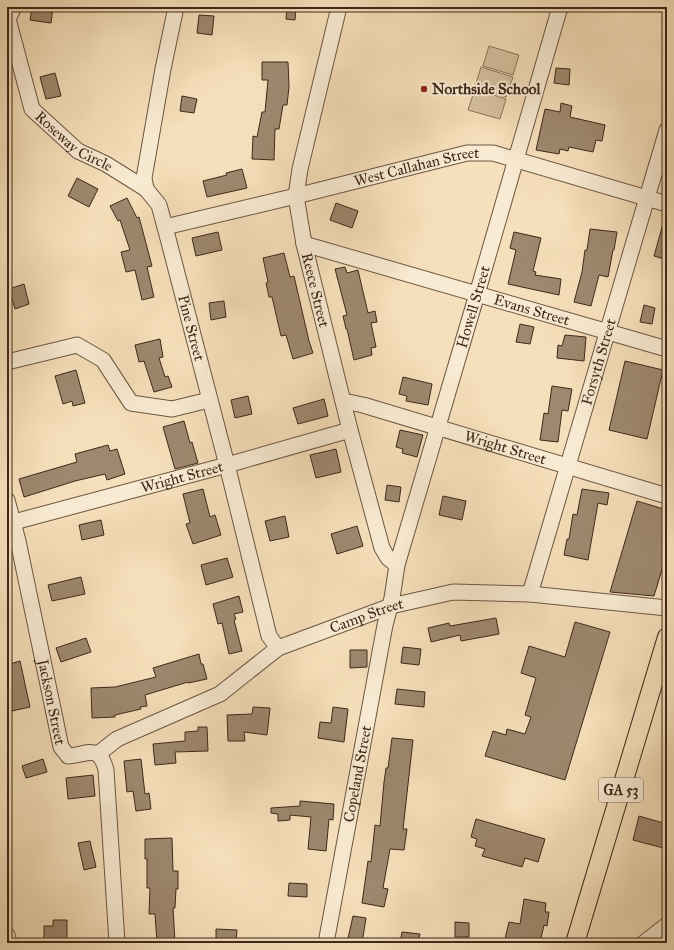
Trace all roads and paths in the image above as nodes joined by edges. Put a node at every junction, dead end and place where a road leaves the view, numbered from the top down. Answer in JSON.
{"nodes":[{"id":1,"x":14,"y":7,"type":"edge"},
{"id":2,"x":176,"y":7,"type":"edge"},
{"id":3,"x":339,"y":7,"type":"edge"},
{"id":4,"x":560,"y":7,"type":"edge"},
{"id":5,"x":667,"y":130,"type":"edge"},
{"id":6,"x":515,"y":159,"type":"junction"},
{"id":7,"x":146,"y":188,"type":"junction"},
{"id":8,"x":296,"y":196,"type":"junction"},
{"id":9,"x":647,"y":198,"type":"junction"},
{"id":10,"x":667,"y":204,"type":"edge"},
{"id":11,"x":165,"y":227,"type":"junction"},
{"id":12,"x":304,"y":244,"type":"junction"},
{"id":13,"x":477,"y":294,"type":"junction"},
{"id":14,"x":607,"y":331,"type":"junction"},
{"id":15,"x":667,"y":349,"type":"edge"},
{"id":16,"x":7,"y":362,"type":"edge"},
{"id":17,"x":209,"y":400,"type":"junction"},
{"id":18,"x":344,"y":401,"type":"junction"},
{"id":19,"x":437,"y":428,"type":"junction"},
{"id":20,"x":350,"y":430,"type":"junction"},
{"id":21,"x":227,"y":465,"type":"junction"},
{"id":22,"x":568,"y":467,"type":"junction"},
{"id":23,"x":667,"y":496,"type":"edge"},
{"id":24,"x":7,"y":500,"type":"edge"},
{"id":25,"x":14,"y":522,"type":"junction"},
{"id":26,"x":396,"y":565,"type":"junction"},
{"id":27,"x":530,"y":594,"type":"junction"},
{"id":28,"x":390,"y":606,"type":"junction"},
{"id":29,"x":667,"y":608,"type":"edge"},
{"id":30,"x":667,"y":637,"type":"edge"},
{"id":31,"x":278,"y":648,"type":"junction"},
{"id":32,"x":98,"y":754,"type":"junction"},
{"id":33,"x":667,"y":925,"type":"edge"},
{"id":34,"x":7,"y":935,"type":"edge"},
{"id":35,"x":9,"y":943,"type":"edge"},
{"id":36,"x":116,"y":943,"type":"edge"},
{"id":37,"x":326,"y":943,"type":"edge"},
{"id":38,"x":575,"y":943,"type":"edge"},
{"id":39,"x":644,"y":943,"type":"edge"}],
"edges":[{"from":1,"to":7,"type":"street","name":"Roseway Circle"},
{"from":2,"to":7,"type":"street"},
{"from":3,"to":8,"type":"street","name":"Reece Street"},
{"from":4,"to":6,"type":"street","name":"Howell Street"},
{"from":5,"to":9,"type":"street","name":"Forsyth Street"},
{"from":6,"to":8,"type":"street","name":"West Callahan Street"},
{"from":6,"to":9,"type":"street","name":"West Callahan Street"},
{"from":6,"to":13,"type":"street","name":"Howell Street"},
{"from":7,"to":11,"type":"street","name":"Pine Street"},
{"from":8,"to":11,"type":"street","name":"West Callahan Street"},
{"from":8,"to":12,"type":"street","name":"Reece Street"},
{"from":9,"to":10,"type":"street","name":"West Callahan Street"},
{"from":9,"to":14,"type":"street","name":"Forsyth Street"},
{"from":11,"to":17,"type":"street","name":"Pine Street"},
{"from":12,"to":13,"type":"street","name":"Evans Street"},
{"from":12,"to":18,"type":"street","name":"Reece Street"},
{"from":13,"to":14,"type":"street","name":"Evans Street"},
{"from":13,"to":19,"type":"street","name":"Howell Street"},
{"from":14,"to":15,"type":"street","name":"Evans Street"},
{"from":14,"to":22,"type":"street","name":"Forsyth Street"},
{"from":16,"to":17,"type":"street"},
{"from":17,"to":21,"type":"street","name":"Pine Street"},
{"from":18,"to":19,"type":"street","name":"Wright Street"},
{"from":18,"to":20,"type":"street","name":"Reece Street"},
{"from":19,"to":22,"type":"street","name":"Wright Street"},
{"from":19,"to":26,"type":"street","name":"Howell Street"},
{"from":20,"to":21,"type":"street","name":"Wright Street"},
{"from":20,"to":26,"type":"street","name":"Reece Street"},
{"from":21,"to":25,"type":"street","name":"Wright Street"},
{"from":21,"to":31,"type":"street","name":"Pine Street"},
{"from":22,"to":23,"type":"street","name":"Wright Street"},
{"from":22,"to":27,"type":"street","name":"Forsyth Street"},
{"from":24,"to":25,"type":"street","name":"Jackson Street"},
{"from":25,"to":32,"type":"street","name":"Jackson Street"},
{"from":26,"to":28,"type":"street","name":"Howell Street"},
{"from":27,"to":28,"type":"street","name":"Camp Street"},
{"from":27,"to":29,"type":"street","name":"Camp Street"},
{"from":28,"to":31,"type":"street","name":"Camp Street"},
{"from":28,"to":37,"type":"street","name":"Copeland Street"},
{"from":30,"to":38,"type":"main road","number":"GA 53"},
{"from":31,"to":32,"type":"street","name":"Camp Street"},
{"from":32,"to":36,"type":"street"},
{"from":33,"to":39,"type":"street"},
{"from":34,"to":35,"type":"street"}]}
